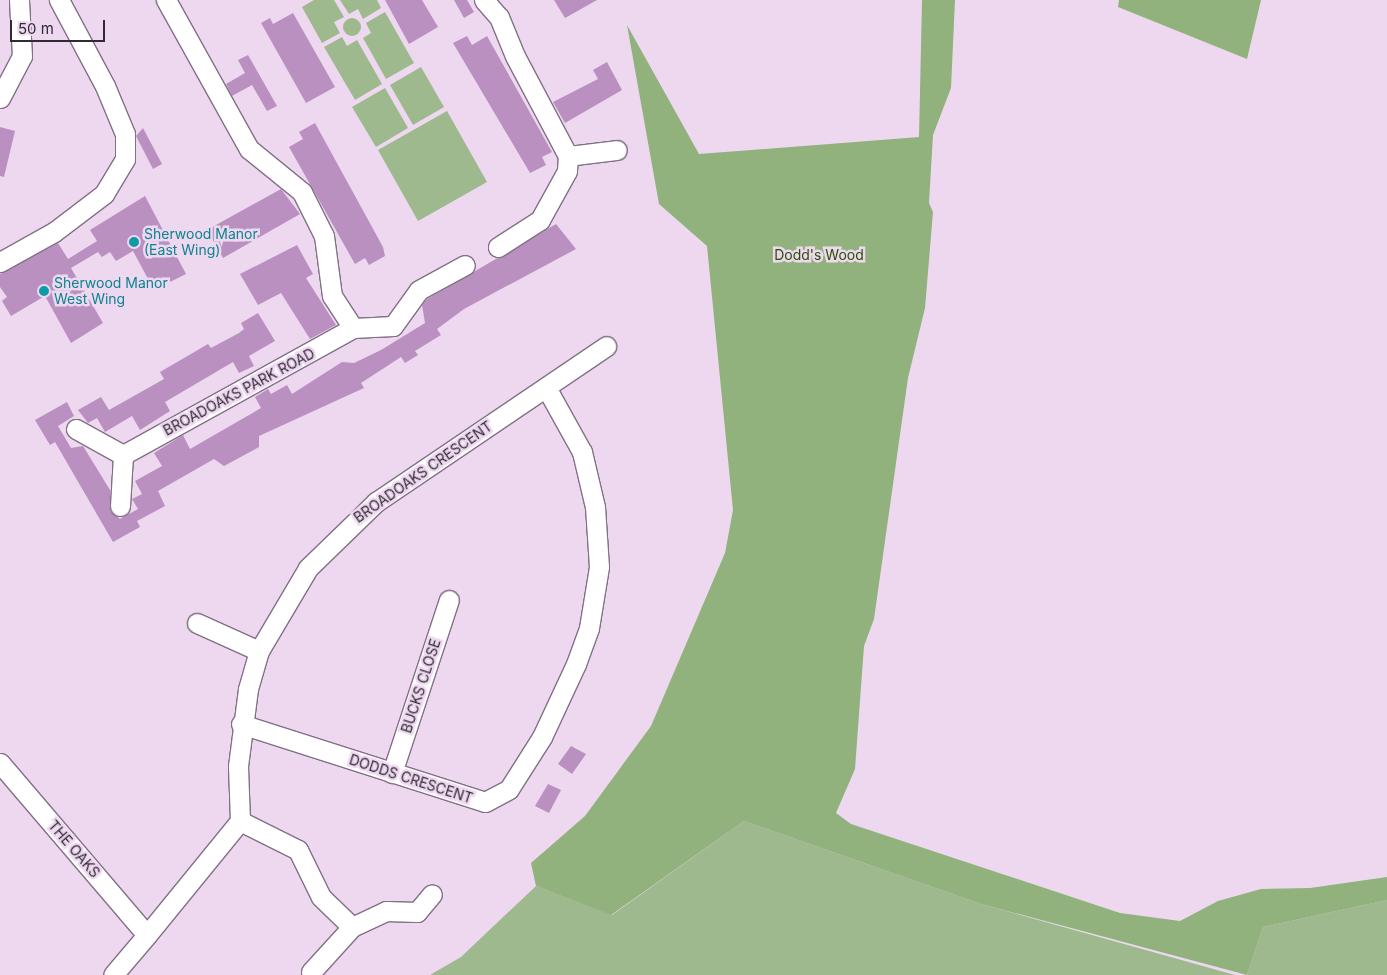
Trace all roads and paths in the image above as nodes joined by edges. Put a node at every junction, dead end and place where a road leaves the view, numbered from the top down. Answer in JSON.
{"nodes":[{"id":1,"x":19,"y":0,"type":"edge"},
{"id":2,"x":59,"y":0,"type":"edge"},
{"id":3,"x":166,"y":0,"type":"edge"},
{"id":4,"x":484,"y":0,"type":"edge"},
{"id":5,"x":0,"y":98,"type":"edge"},
{"id":6,"x":618,"y":150,"type":"dead end"},
{"id":7,"x":568,"y":156,"type":"junction"},
{"id":8,"x":498,"y":246,"type":"dead end"},
{"id":9,"x":0,"y":262,"type":"edge"},
{"id":10,"x":465,"y":265,"type":"dead end"},
{"id":11,"x":353,"y":328,"type":"junction"},
{"id":12,"x":607,"y":347,"type":"dead end"},
{"id":13,"x":546,"y":387,"type":"junction"},
{"id":14,"x":76,"y":429,"type":"dead end"},
{"id":15,"x":123,"y":455,"type":"junction"},
{"id":16,"x":120,"y":506,"type":"dead end"},
{"id":17,"x":450,"y":600,"type":"dead end"},
{"id":18,"x":197,"y":623,"type":"dead end"},
{"id":19,"x":259,"y":650,"type":"junction"},
{"id":20,"x":241,"y":724,"type":"junction"},
{"id":21,"x":0,"y":763,"type":"edge"},
{"id":22,"x":392,"y":773,"type":"junction"},
{"id":23,"x":240,"y":822,"type":"junction"},
{"id":24,"x":432,"y":894,"type":"dead end"},
{"id":25,"x":352,"y":927,"type":"junction"},
{"id":26,"x":147,"y":935,"type":"junction"},
{"id":27,"x":310,"y":972,"type":"dead end"},
{"id":28,"x":113,"y":975,"type":"edge"}],
"edges":[{"from":1,"to":5,"type":"street"},
{"from":2,"to":9,"type":"street"},
{"from":3,"to":11,"type":"street"},
{"from":4,"to":7,"type":"street"},
{"from":6,"to":7,"type":"street"},
{"from":7,"to":8,"type":"street"},
{"from":10,"to":11,"type":"street","name":"BROADOAKS PARK ROAD"},
{"from":11,"to":15,"type":"street","name":"BROADOAKS PARK ROAD"},
{"from":12,"to":13,"type":"street","name":"BROADOAKS CRESCENT"},
{"from":13,"to":19,"type":"street","name":"BROADOAKS CRESCENT"},
{"from":13,"to":22,"type":"street","name":"DODDS CRESCENT"},
{"from":14,"to":15,"type":"street"},
{"from":15,"to":16,"type":"street"},
{"from":17,"to":22,"type":"street","name":"BUCKS CLOSE"},
{"from":18,"to":19,"type":"street"},
{"from":19,"to":20,"type":"street","name":"BROADOAKS CRESCENT"},
{"from":20,"to":22,"type":"street","name":"DODDS CRESCENT"},
{"from":20,"to":23,"type":"street","name":"BROADOAKS CRESCENT"},
{"from":21,"to":26,"type":"street","name":"THE OAKS"},
{"from":23,"to":25,"type":"street"},
{"from":23,"to":26,"type":"street"},
{"from":24,"to":25,"type":"street"},
{"from":25,"to":27,"type":"street"},
{"from":26,"to":28,"type":"street"}]}
